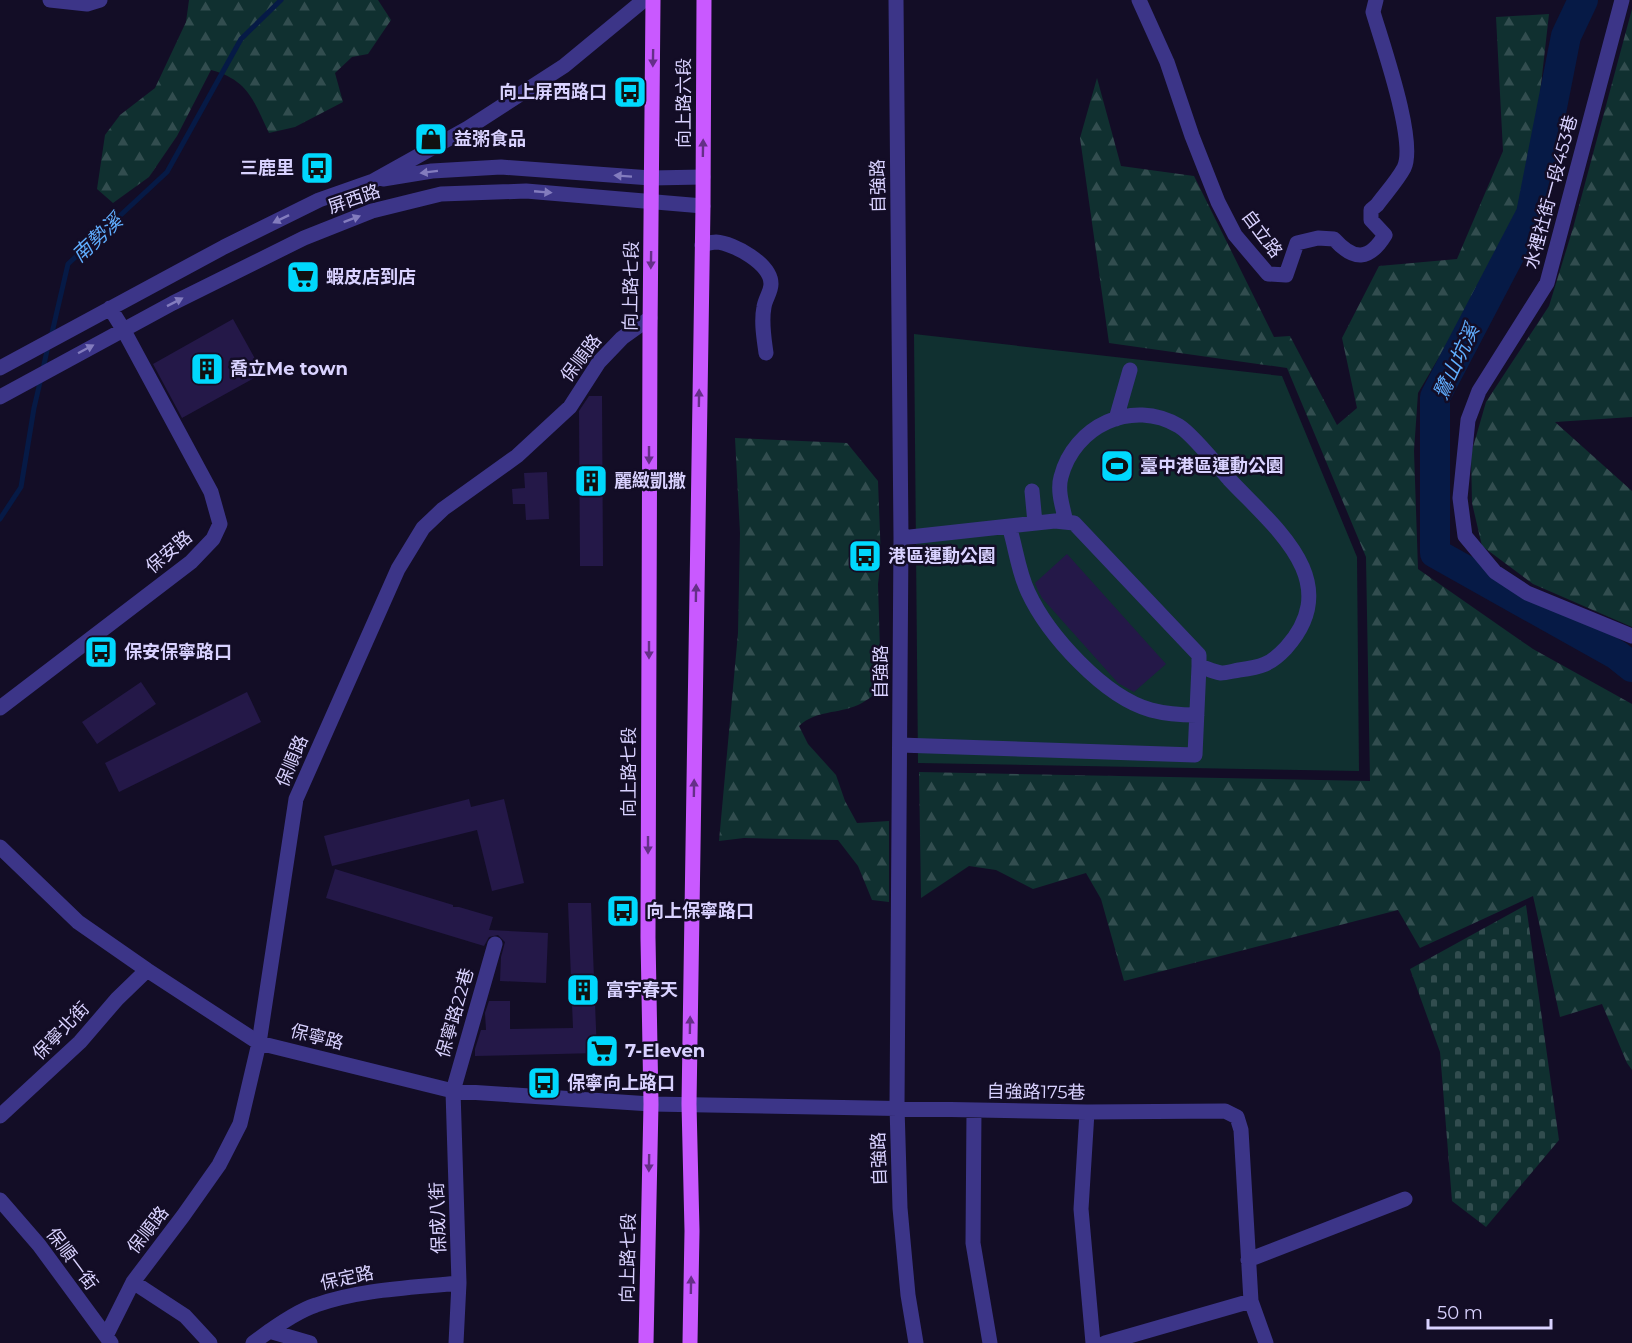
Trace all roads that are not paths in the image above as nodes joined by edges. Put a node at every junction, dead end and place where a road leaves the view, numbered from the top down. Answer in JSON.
{"nodes":[{"id":1,"x":50,"y":0,"type":"edge"},
{"id":2,"x":100,"y":0,"type":"edge"},
{"id":3,"x":631,"y":0,"type":"edge"},
{"id":4,"x":644,"y":0,"type":"edge"},
{"id":5,"x":654,"y":0,"type":"edge"},
{"id":6,"x":704,"y":0,"type":"edge"},
{"id":7,"x":896,"y":0,"type":"edge"},
{"id":8,"x":1139,"y":0,"type":"edge"},
{"id":9,"x":1376,"y":0,"type":"edge"},
{"id":10,"x":1622,"y":0,"type":"edge"},
{"id":11,"x":621,"y":19,"type":"junction"},
{"id":12,"x":703,"y":177,"type":"junction"},
{"id":13,"x":651,"y":178,"type":"junction"},
{"id":14,"x":373,"y":181,"type":"junction"},
{"id":15,"x":652,"y":202,"type":"junction"},
{"id":16,"x":703,"y":206,"type":"junction"},
{"id":17,"x":702,"y":245,"type":"junction"},
{"id":18,"x":110,"y":308,"type":"junction"},
{"id":19,"x":650,"y":318,"type":"junction"},
{"id":20,"x":123,"y":329,"type":"junction"},
{"id":21,"x":766,"y":353,"type":"dead end"},
{"id":22,"x":0,"y":368,"type":"edge"},
{"id":23,"x":1130,"y":370,"type":"dead end"},
{"id":24,"x":0,"y":397,"type":"edge"},
{"id":25,"x":1116,"y":419,"type":"junction"},
{"id":26,"x":1032,"y":491,"type":"dead end"},
{"id":27,"x":1066,"y":522,"type":"junction"},
{"id":28,"x":1035,"y":523,"type":"junction"},
{"id":29,"x":1009,"y":526,"type":"junction"},
{"id":30,"x":901,"y":538,"type":"junction"},
{"id":31,"x":1632,"y":636,"type":"edge"},
{"id":32,"x":1199,"y":666,"type":"junction"},
{"id":33,"x":0,"y":708,"type":"edge"},
{"id":34,"x":1197,"y":715,"type":"junction"},
{"id":35,"x":900,"y":745,"type":"junction"},
{"id":36,"x":0,"y":847,"type":"edge"},
{"id":37,"x":495,"y":944,"type":"dead end"},
{"id":38,"x":147,"y":970,"type":"junction"},
{"id":39,"x":259,"y":1043,"type":"junction"},
{"id":40,"x":453,"y":1091,"type":"junction"},
{"id":41,"x":651,"y":1104,"type":"junction"},
{"id":42,"x":689,"y":1104,"type":"junction"},
{"id":43,"x":897,"y":1107,"type":"junction"},
{"id":44,"x":974,"y":1110,"type":"junction"},
{"id":45,"x":1087,"y":1112,"type":"junction"},
{"id":46,"x":0,"y":1116,"type":"edge"},
{"id":47,"x":1405,"y":1199,"type":"dead end"},
{"id":48,"x":0,"y":1200,"type":"edge"},
{"id":49,"x":1248,"y":1260,"type":"junction"},
{"id":50,"x":133,"y":1282,"type":"junction"},
{"id":51,"x":459,"y":1283,"type":"junction"},
{"id":52,"x":1251,"y":1301,"type":"junction"},
{"id":53,"x":269,"y":1331,"type":"junction"},
{"id":54,"x":109,"y":1340,"type":"edge"},
{"id":55,"x":210,"y":1343,"type":"edge"},
{"id":56,"x":253,"y":1343,"type":"edge"},
{"id":57,"x":309,"y":1343,"type":"edge"},
{"id":58,"x":456,"y":1343,"type":"edge"},
{"id":59,"x":646,"y":1343,"type":"edge"},
{"id":60,"x":690,"y":1343,"type":"edge"},
{"id":61,"x":916,"y":1343,"type":"edge"},
{"id":62,"x":990,"y":1343,"type":"edge"},
{"id":63,"x":1093,"y":1343,"type":"edge"},
{"id":64,"x":1105,"y":1343,"type":"edge"},
{"id":65,"x":1266,"y":1343,"type":"edge"}],
"edges":[{"from":1,"to":2,"type":"street"},
{"from":3,"to":11,"type":"street"},
{"from":4,"to":11,"type":"street","name":"屏西路"},
{"from":5,"to":13,"type":"main road","name":"向上路六段","one_way":true},
{"from":12,"to":6,"type":"main road","name":"向上路六段","one_way":true},
{"from":7,"to":30,"type":"street","name":"自強路"},
{"from":8,"to":9,"type":"street","name":"自立路"},
{"from":10,"to":31,"type":"street","name":"水裡社街一段453巷"},
{"from":11,"to":14,"type":"street","name":"屏西路"},
{"from":12,"to":13,"type":"street","name":"屏西路"},
{"from":12,"to":16,"type":"main road","name":"向上路六段"},
{"from":13,"to":14,"type":"street","name":"屏西路","one_way":true},
{"from":13,"to":15,"type":"main road","name":"向上路六段"},
{"from":14,"to":18,"type":"street","name":"屏西路","one_way":true},
{"from":15,"to":16,"type":"street","name":"屏西路"},
{"from":15,"to":19,"type":"main road","name":"向上路七段","one_way":true},
{"from":20,"to":15,"type":"street","name":"屏西路","one_way":true},
{"from":16,"to":17,"type":"main road"},
{"from":17,"to":21,"type":"street"},
{"from":42,"to":17,"type":"main road","one_way":true},
{"from":18,"to":20,"type":"street","name":"保安路"},
{"from":18,"to":22,"type":"street","name":"屏西路"},
{"from":19,"to":39,"type":"street","name":"保順路"},
{"from":19,"to":41,"type":"main road","name":"向上路七段","one_way":true},
{"from":24,"to":20,"type":"street","name":"屏西路","one_way":true},
{"from":20,"to":33,"type":"street","name":"保安路"},
{"from":23,"to":25,"type":"street"},
{"from":25,"to":27,"type":"street"},
{"from":25,"to":32,"type":"street"},
{"from":26,"to":28,"type":"street"},
{"from":27,"to":28,"type":"street"},
{"from":27,"to":32,"type":"street"},
{"from":28,"to":29,"type":"street"},
{"from":29,"to":30,"type":"street"},
{"from":29,"to":34,"type":"street"},
{"from":30,"to":35,"type":"street","name":"自強路"},
{"from":32,"to":34,"type":"street"},
{"from":34,"to":35,"type":"street"},
{"from":35,"to":43,"type":"street","name":"自強路"},
{"from":36,"to":38,"type":"street","name":"保寧路"},
{"from":37,"to":40,"type":"street","name":"保寧路22巷"},
{"from":38,"to":39,"type":"street","name":"保寧路"},
{"from":38,"to":46,"type":"street","name":"保寧北街"},
{"from":39,"to":40,"type":"street","name":"保寧路"},
{"from":39,"to":50,"type":"street","name":"保順路"},
{"from":40,"to":41,"type":"street","name":"保寧路"},
{"from":40,"to":51,"type":"street","name":"保成八街"},
{"from":41,"to":42,"type":"street","name":"保寧路"},
{"from":41,"to":59,"type":"main road","name":"向上路七段","one_way":true},
{"from":42,"to":43,"type":"street","name":"自強路175巷"},
{"from":60,"to":42,"type":"main road","one_way":true},
{"from":43,"to":44,"type":"street","name":"自強路175巷"},
{"from":43,"to":61,"type":"street","name":"自強路"},
{"from":44,"to":45,"type":"street","name":"自強路175巷"},
{"from":44,"to":62,"type":"street"},
{"from":45,"to":49,"type":"street","name":"自強路175巷"},
{"from":45,"to":63,"type":"street"},
{"from":47,"to":49,"type":"street"},
{"from":48,"to":54,"type":"street","name":"保順一街"},
{"from":49,"to":52,"type":"street","name":"自強路175巷"},
{"from":50,"to":54,"type":"street","name":"保順路"},
{"from":50,"to":55,"type":"street"},
{"from":51,"to":53,"type":"street","name":"保定路"},
{"from":51,"to":58,"type":"street","name":"保成八街"},
{"from":52,"to":64,"type":"street"},
{"from":52,"to":65,"type":"street","name":"自強路175巷"},
{"from":53,"to":56,"type":"street","name":"保定路"},
{"from":53,"to":57,"type":"street"}]}
